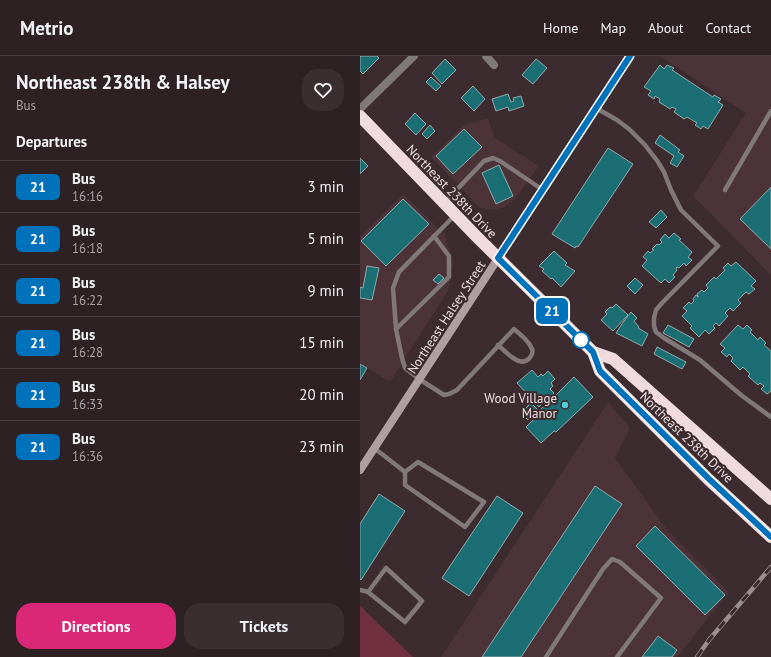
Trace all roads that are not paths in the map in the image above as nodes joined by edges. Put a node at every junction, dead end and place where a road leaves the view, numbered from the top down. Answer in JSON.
{"nodes":[{"id":1,"x":414,"y":56,"type":"edge"},
{"id":2,"x":486,"y":56,"type":"edge"},
{"id":3,"x":630,"y":56,"type":"edge"},
{"id":4,"x":494,"y":65,"type":"dead end"},
{"id":5,"x":596,"y":108,"type":"junction"},
{"id":6,"x":360,"y":109,"type":"edge"},
{"id":7,"x":771,"y":111,"type":"edge"},
{"id":8,"x":360,"y":116,"type":"edge"},
{"id":9,"x":543,"y":190,"type":"junction"},
{"id":10,"x":725,"y":190,"type":"dead end"},
{"id":11,"x":444,"y":203,"type":"junction"},
{"id":12,"x":455,"y":215,"type":"junction"},
{"id":13,"x":434,"y":236,"type":"junction"},
{"id":14,"x":498,"y":258,"type":"junction"},
{"id":15,"x":396,"y":329,"type":"junction"},
{"id":16,"x":498,"y":345,"type":"junction"},
{"id":17,"x":593,"y":352,"type":"junction"},
{"id":18,"x":419,"y":379,"type":"junction"},
{"id":19,"x":771,"y":417,"type":"edge"},
{"id":20,"x":374,"y":448,"type":"junction"},
{"id":21,"x":360,"y":468,"type":"edge"},
{"id":22,"x":405,"y":472,"type":"junction"},
{"id":23,"x":771,"y":499,"type":"edge"},
{"id":24,"x":767,"y":533,"type":"edge"},
{"id":25,"x":360,"y":590,"type":"edge"},
{"id":26,"x":368,"y":592,"type":"junction"},
{"id":27,"x":546,"y":657,"type":"edge"},
{"id":28,"x":617,"y":657,"type":"edge"}],
"edges":[{"from":1,"to":6,"type":"street"},
{"from":2,"to":4,"type":"street"},
{"from":3,"to":5,"type":"street","name":"Northeast Halsey Street"},
{"from":5,"to":9,"type":"street","name":"Northeast Halsey Street"},
{"from":5,"to":19,"type":"lane"},
{"from":7,"to":10,"type":"lane"},
{"from":8,"to":11,"type":"highway","name":"Northeast 238th Drive"},
{"from":9,"to":11,"type":"lane"},
{"from":9,"to":14,"type":"street","name":"Northeast Halsey Street"},
{"from":11,"to":12,"type":"highway","name":"Northeast 238th Drive"},
{"from":12,"to":13,"type":"lane"},
{"from":12,"to":14,"type":"highway","name":"Northeast 238th Drive"},
{"from":13,"to":15,"type":"lane"},
{"from":13,"to":15,"type":"lane"},
{"from":14,"to":17,"type":"highway","name":"Northeast 238th Drive"},
{"from":14,"to":18,"type":"street","name":"Northeast Halsey Street"},
{"from":15,"to":18,"type":"lane"},
{"from":16,"to":16,"type":"lane"},
{"from":16,"to":18,"type":"lane"},
{"from":17,"to":23,"type":"highway","name":"Northeast 238th Drive"},
{"from":17,"to":24,"type":"highway","name":"Northeast 238th Drive"},
{"from":18,"to":20,"type":"street","name":"Northeast Halsey Street"},
{"from":20,"to":21,"type":"street","name":"Northeast Halsey Street"},
{"from":20,"to":22,"type":"lane"},
{"from":22,"to":22,"type":"lane"},
{"from":25,"to":26,"type":"lane"},
{"from":26,"to":26,"type":"lane"},
{"from":27,"to":28,"type":"lane"}]}
